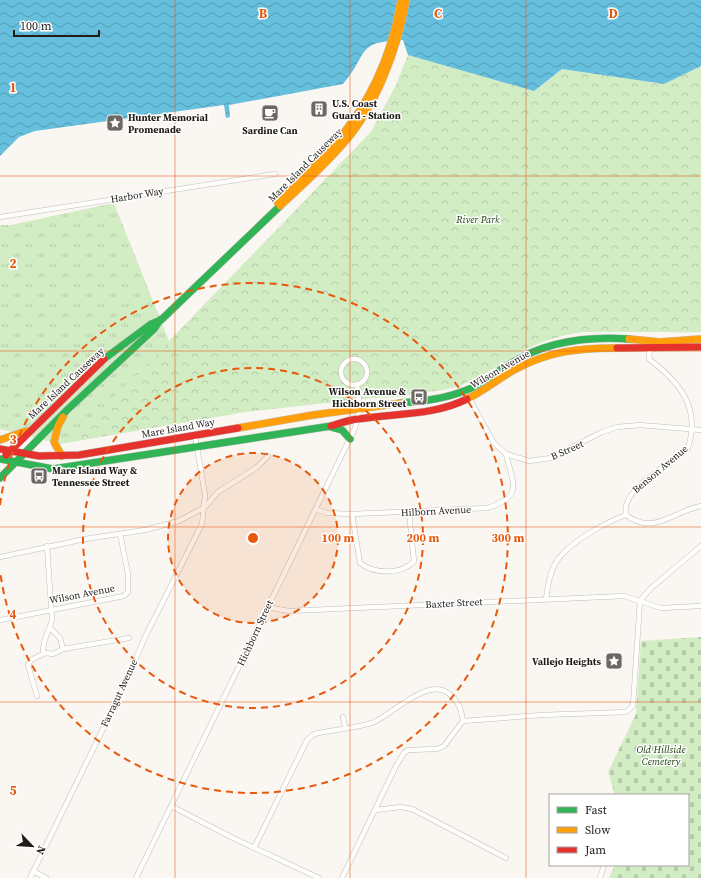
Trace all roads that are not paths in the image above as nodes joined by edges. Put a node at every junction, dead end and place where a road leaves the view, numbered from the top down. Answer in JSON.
{"nodes":[{"id":1,"x":400,"y":0,"type":"edge"},
{"id":2,"x":406,"y":0,"type":"edge"},
{"id":3,"x":389,"y":55,"type":"junction"},
{"id":4,"x":275,"y":174,"type":"dead end"},
{"id":5,"x":0,"y":216,"type":"edge"},
{"id":6,"x":160,"y":320,"type":"junction"},
{"id":7,"x":701,"y":339,"type":"edge"},
{"id":8,"x":650,"y":344,"type":"junction"},
{"id":9,"x":701,"y":347,"type":"edge"},
{"id":10,"x":357,"y":385,"type":"junction"},
{"id":11,"x":466,"y":391,"type":"junction"},
{"id":12,"x":688,"y":391,"type":"dead end"},
{"id":13,"x":469,"y":398,"type":"junction"},
{"id":14,"x":360,"y":408,"type":"junction"},
{"id":15,"x":67,"y":410,"type":"junction"},
{"id":16,"x":358,"y":419,"type":"junction"},
{"id":17,"x":35,"y":426,"type":"junction"},
{"id":18,"x":321,"y":428,"type":"junction"},
{"id":19,"x":699,"y":428,"type":"edge"},
{"id":20,"x":195,"y":436,"type":"junction"},
{"id":21,"x":350,"y":439,"type":"junction"},
{"id":22,"x":0,"y":440,"type":"edge"},
{"id":23,"x":197,"y":448,"type":"junction"},
{"id":24,"x":0,"y":449,"type":"edge"},
{"id":25,"x":8,"y":452,"type":"junction"},
{"id":26,"x":506,"y":454,"type":"junction"},
{"id":27,"x":21,"y":455,"type":"junction"},
{"id":28,"x":62,"y":456,"type":"junction"},
{"id":29,"x":268,"y":456,"type":"dead end"},
{"id":30,"x":0,"y":459,"type":"edge"},
{"id":31,"x":14,"y":462,"type":"junction"},
{"id":32,"x":0,"y":478,"type":"edge"},
{"id":33,"x":701,"y":506,"type":"edge"},
{"id":34,"x":204,"y":507,"type":"junction"},
{"id":35,"x":315,"y":509,"type":"junction"},
{"id":36,"x":409,"y":512,"type":"junction"},
{"id":37,"x":352,"y":514,"type":"junction"},
{"id":38,"x":626,"y":515,"type":"junction"},
{"id":39,"x":120,"y":534,"type":"junction"},
{"id":40,"x":47,"y":546,"type":"junction"},
{"id":41,"x":701,"y":546,"type":"edge"},
{"id":42,"x":0,"y":557,"type":"edge"},
{"id":43,"x":546,"y":599,"type":"junction"},
{"id":44,"x":640,"y":601,"type":"junction"},
{"id":45,"x":701,"y":606,"type":"edge"},
{"id":46,"x":267,"y":607,"type":"junction"},
{"id":47,"x":51,"y":610,"type":"junction"},
{"id":48,"x":0,"y":620,"type":"edge"},
{"id":49,"x":50,"y":628,"type":"junction"},
{"id":50,"x":129,"y":638,"type":"dead end"},
{"id":51,"x":64,"y":649,"type":"junction"},
{"id":52,"x":45,"y":652,"type":"junction"},
{"id":53,"x":37,"y":696,"type":"dead end"},
{"id":54,"x":343,"y":717,"type":"dead end"},
{"id":55,"x":463,"y":721,"type":"junction"},
{"id":56,"x":345,"y":728,"type":"junction"},
{"id":57,"x":171,"y":806,"type":"junction"},
{"id":58,"x":375,"y":810,"type":"junction"},
{"id":59,"x":254,"y":848,"type":"junction"},
{"id":60,"x":506,"y":858,"type":"dead end"},
{"id":61,"x":604,"y":866,"type":"edge"},
{"id":62,"x":33,"y":871,"type":"junction"},
{"id":63,"x":30,"y":878,"type":"edge"},
{"id":64,"x":46,"y":878,"type":"edge"},
{"id":65,"x":136,"y":878,"type":"edge"},
{"id":66,"x":319,"y":878,"type":"edge"},
{"id":67,"x":342,"y":878,"type":"edge"},
{"id":68,"x":600,"y":878,"type":"edge"}],
"edges":[{"from":1,"to":3,"type":"main road","name":"Mare Island Causeway"},
{"from":2,"to":3,"type":"main road","name":"Mare Island Causeway"},
{"from":3,"to":6,"type":"main road","name":"Mare Island Causeway"},
{"from":4,"to":5,"type":"street","name":"Harbor Way"},
{"from":6,"to":15,"type":"main road","name":"Mare Island Causeway"},
{"from":6,"to":17,"type":"main road","name":"Mare Island Causeway"},
{"from":7,"to":8,"type":"main road","name":"Wilson Avenue"},
{"from":8,"to":9,"type":"main road","name":"Wilson Avenue"},
{"from":8,"to":11,"type":"main road","name":"Wilson Avenue"},
{"from":8,"to":12,"type":"street"},
{"from":8,"to":13,"type":"main road","name":"Wilson Avenue"},
{"from":10,"to":10,"type":"street"},
{"from":10,"to":14,"type":"street","name":"Hichborn Street"},
{"from":11,"to":13,"type":"street","name":"B Street"},
{"from":11,"to":14,"type":"main road","name":"Wilson Avenue"},
{"from":13,"to":16,"type":"main road","name":"Wilson Avenue"},
{"from":13,"to":26,"type":"street","name":"B Street"},
{"from":14,"to":16,"type":"street","name":"Hichborn Street"},
{"from":14,"to":20,"type":"main road","name":"Mare Island Way"},
{"from":15,"to":27,"type":"main road","name":"Mare Island Causeway"},
{"from":15,"to":28,"type":"main road"},
{"from":16,"to":18,"type":"main road"},
{"from":16,"to":21,"type":"street","name":"Hichborn Street"},
{"from":17,"to":22,"type":"main road"},
{"from":17,"to":25,"type":"main road","name":"Mare Island Causeway"},
{"from":18,"to":21,"type":"main road"},
{"from":18,"to":23,"type":"main road"},
{"from":19,"to":26,"type":"street","name":"B Street"},
{"from":19,"to":38,"type":"street","name":"Benson Avenue"},
{"from":20,"to":23,"type":"street","name":"Farragut Avenue"},
{"from":20,"to":28,"type":"main road","name":"Mare Island Way"},
{"from":21,"to":35,"type":"street","name":"Hichborn Street"},
{"from":23,"to":31,"type":"main road"},
{"from":23,"to":34,"type":"street","name":"Farragut Avenue"},
{"from":24,"to":25,"type":"main road","name":"Mare Island Way"},
{"from":25,"to":27,"type":"main road","name":"Mare Island Way"},
{"from":25,"to":30,"type":"main road","name":"Mare Island Causeway"},
{"from":26,"to":36,"type":"street","name":"Hilborn Avenue"},
{"from":27,"to":28,"type":"main road","name":"Mare Island Way"},
{"from":27,"to":31,"type":"main road","name":"Mare Island Causeway"},
{"from":29,"to":34,"type":"street"},
{"from":30,"to":31,"type":"main road"},
{"from":31,"to":32,"type":"main road","name":"Mare Island Causeway"},
{"from":33,"to":38,"type":"street"},
{"from":34,"to":39,"type":"street"},
{"from":34,"to":62,"type":"street","name":"Farragut Avenue"},
{"from":35,"to":37,"type":"street","name":"Hilborn Avenue"},
{"from":35,"to":46,"type":"street","name":"Hichborn Street"},
{"from":36,"to":37,"type":"street","name":"Hilborn Avenue"},
{"from":36,"to":37,"type":"street"},
{"from":38,"to":43,"type":"street"},
{"from":39,"to":40,"type":"street"},
{"from":39,"to":47,"type":"street","name":"Wilson Avenue"},
{"from":40,"to":42,"type":"street"},
{"from":40,"to":47,"type":"street"},
{"from":41,"to":44,"type":"street"},
{"from":43,"to":44,"type":"street","name":"Baxter Street"},
{"from":43,"to":46,"type":"street","name":"Baxter Street"},
{"from":44,"to":45,"type":"street","name":"Baxter Street"},
{"from":44,"to":55,"type":"street"},
{"from":46,"to":57,"type":"street","name":"Hichborn Street"},
{"from":47,"to":48,"type":"street","name":"Wilson Avenue"},
{"from":47,"to":49,"type":"street"},
{"from":49,"to":51,"type":"street"},
{"from":49,"to":52,"type":"street"},
{"from":50,"to":51,"type":"street"},
{"from":51,"to":52,"type":"street"},
{"from":52,"to":53,"type":"street"},
{"from":54,"to":56,"type":"street"},
{"from":55,"to":56,"type":"street"},
{"from":55,"to":58,"type":"street"},
{"from":56,"to":59,"type":"street"},
{"from":57,"to":59,"type":"street"},
{"from":57,"to":65,"type":"street","name":"Hichborn Street"},
{"from":58,"to":60,"type":"street"},
{"from":58,"to":67,"type":"street"},
{"from":59,"to":66,"type":"street"},
{"from":61,"to":68,"type":"street"},
{"from":62,"to":63,"type":"street","name":"Farragut Avenue"},
{"from":62,"to":64,"type":"street"}]}
